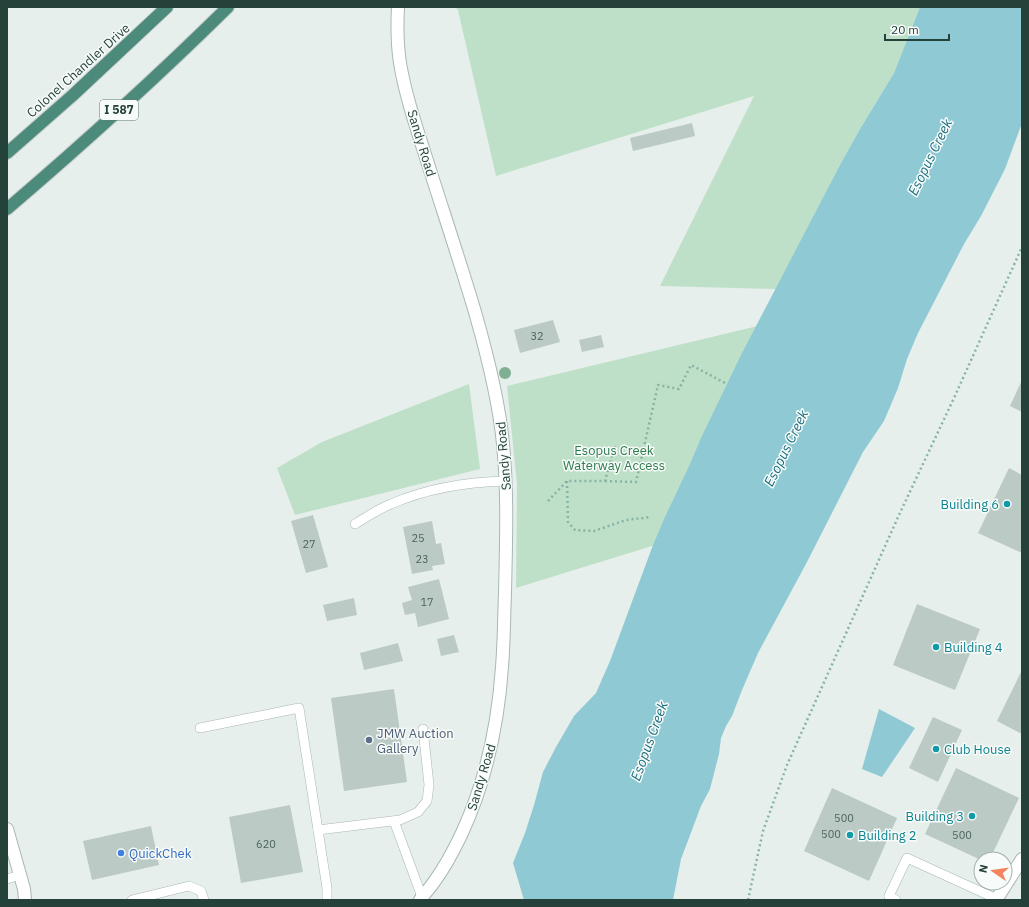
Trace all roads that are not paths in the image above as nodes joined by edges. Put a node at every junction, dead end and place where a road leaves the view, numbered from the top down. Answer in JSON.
{"nodes":[{"id":1,"x":167,"y":7,"type":"edge"},
{"id":2,"x":228,"y":7,"type":"edge"},
{"id":3,"x":398,"y":7,"type":"edge"},
{"id":4,"x":7,"y":153,"type":"edge"},
{"id":5,"x":7,"y":209,"type":"edge"},
{"id":6,"x":506,"y":481,"type":"junction"},
{"id":7,"x":355,"y":524,"type":"dead end"},
{"id":8,"x":200,"y":728,"type":"dead end"},
{"id":9,"x":423,"y":729,"type":"dead end"},
{"id":10,"x":394,"y":820,"type":"junction"},
{"id":11,"x":7,"y":829,"type":"edge"},
{"id":12,"x":318,"y":830,"type":"junction"},
{"id":13,"x":1022,"y":859,"type":"edge"},
{"id":14,"x":20,"y":875,"type":"junction"},
{"id":15,"x":7,"y":879,"type":"edge"},
{"id":16,"x":421,"y":899,"type":"edge"},
{"id":17,"x":26,"y":900,"type":"edge"},
{"id":18,"x":132,"y":900,"type":"edge"},
{"id":19,"x":204,"y":900,"type":"edge"},
{"id":20,"x":327,"y":900,"type":"edge"},
{"id":21,"x":896,"y":900,"type":"edge"},
{"id":22,"x":997,"y":900,"type":"edge"}],
"edges":[{"from":1,"to":4,"type":"highway","name":"Colonel Chandler Drive"},
{"from":2,"to":5,"type":"highway","number":"I 587"},
{"from":3,"to":6,"type":"street","name":"Sandy Road"},
{"from":6,"to":7,"type":"lane"},
{"from":6,"to":16,"type":"street","name":"Sandy Road"},
{"from":8,"to":12,"type":"lane"},
{"from":9,"to":10,"type":"lane"},
{"from":10,"to":12,"type":"lane"},
{"from":10,"to":16,"type":"lane"},
{"from":11,"to":14,"type":"street"},
{"from":12,"to":20,"type":"lane"},
{"from":13,"to":22,"type":"street"},
{"from":14,"to":15,"type":"lane"},
{"from":14,"to":17,"type":"street"},
{"from":18,"to":19,"type":"lane"},
{"from":21,"to":22,"type":"lane"}]}
